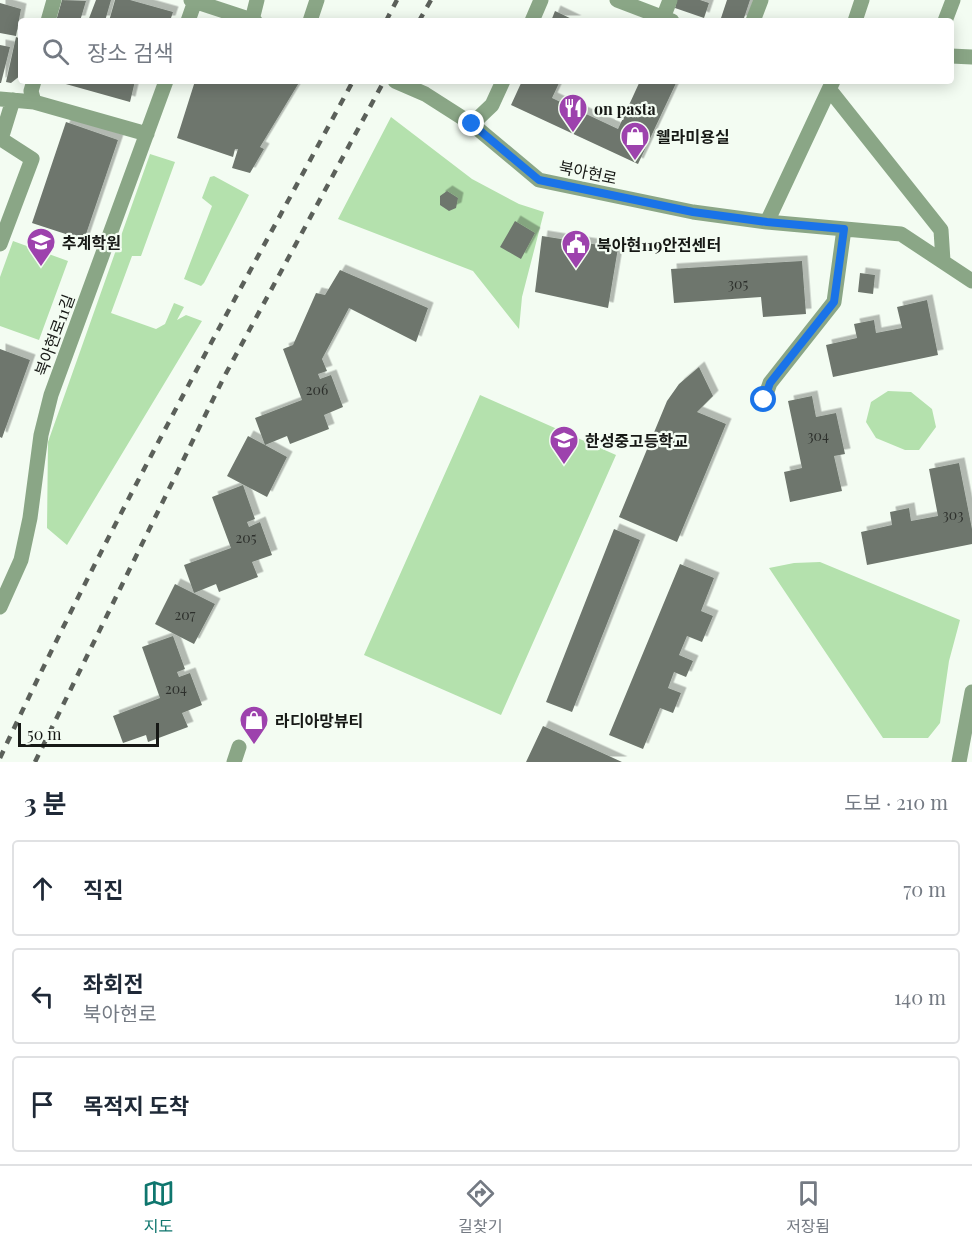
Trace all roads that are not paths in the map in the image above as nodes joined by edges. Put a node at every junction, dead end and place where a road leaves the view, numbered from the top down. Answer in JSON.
{"nodes":[{"id":1,"x":54,"y":0,"type":"edge"},
{"id":2,"x":256,"y":0,"type":"edge"},
{"id":3,"x":317,"y":0,"type":"edge"},
{"id":4,"x":541,"y":0,"type":"edge"},
{"id":5,"x":617,"y":0,"type":"edge"},
{"id":6,"x":670,"y":0,"type":"edge"},
{"id":7,"x":761,"y":0,"type":"edge"},
{"id":8,"x":862,"y":0,"type":"edge"},
{"id":9,"x":953,"y":0,"type":"edge"},
{"id":10,"x":193,"y":1,"type":"edge"},
{"id":11,"x":49,"y":18,"type":"edge"},
{"id":12,"x":189,"y":18,"type":"edge"},
{"id":13,"x":247,"y":18,"type":"edge"},
{"id":14,"x":253,"y":18,"type":"edge"},
{"id":15,"x":311,"y":18,"type":"edge"},
{"id":16,"x":533,"y":18,"type":"edge"},
{"id":17,"x":662,"y":18,"type":"edge"},
{"id":18,"x":667,"y":18,"type":"edge"},
{"id":19,"x":754,"y":18,"type":"edge"},
{"id":20,"x":856,"y":18,"type":"edge"},
{"id":21,"x":946,"y":18,"type":"edge"},
{"id":22,"x":954,"y":56,"type":"edge"},
{"id":23,"x":972,"y":57,"type":"edge"},
{"id":24,"x":33,"y":84,"type":"edge"},
{"id":25,"x":165,"y":84,"type":"edge"},
{"id":26,"x":402,"y":84,"type":"edge"},
{"id":27,"x":502,"y":84,"type":"edge"},
{"id":28,"x":831,"y":85,"type":"edge"},
{"id":29,"x":6,"y":99,"type":"edge"},
{"id":30,"x":34,"y":102,"type":"junction"},
{"id":31,"x":472,"y":124,"type":"junction"},
{"id":32,"x":147,"y":134,"type":"junction"},
{"id":33,"x":767,"y":222,"type":"junction"},
{"id":34,"x":844,"y":229,"type":"junction"},
{"id":35,"x":0,"y":244,"type":"edge"},
{"id":36,"x":943,"y":261,"type":"junction"},
{"id":37,"x":972,"y":281,"type":"edge"},
{"id":38,"x":764,"y":400,"type":"dead end"},
{"id":39,"x":0,"y":607,"type":"edge"},
{"id":40,"x":972,"y":692,"type":"edge"},
{"id":41,"x":239,"y":747,"type":"dead end"},
{"id":42,"x":234,"y":762,"type":"edge"},
{"id":43,"x":958,"y":762,"type":"edge"}],
"edges":[{"from":1,"to":11,"type":"street"},
{"from":2,"to":14,"type":"street"},
{"from":3,"to":15,"type":"street"},
{"from":4,"to":16,"type":"street"},
{"from":5,"to":17,"type":"street"},
{"from":6,"to":18,"type":"street"},
{"from":7,"to":19,"type":"street"},
{"from":8,"to":20,"type":"street"},
{"from":9,"to":21,"type":"street"},
{"from":10,"to":12,"type":"street"},
{"from":10,"to":13,"type":"street"},
{"from":22,"to":23,"type":"street"},
{"from":24,"to":30,"type":"street"},
{"from":25,"to":32,"type":"street","name":"북아현로11길"},
{"from":26,"to":31,"type":"street","name":"북아현로"},
{"from":27,"to":31,"type":"street"},
{"from":28,"to":33,"type":"street"},
{"from":28,"to":36,"type":"street"},
{"from":29,"to":30,"type":"street"},
{"from":29,"to":35,"type":"street"},
{"from":30,"to":32,"type":"street"},
{"from":31,"to":33,"type":"street","name":"북아현로"},
{"from":32,"to":39,"type":"street","name":"북아현로11길"},
{"from":33,"to":34,"type":"street","name":"북아현로"},
{"from":34,"to":36,"type":"street","name":"북아현로"},
{"from":34,"to":38,"type":"street"},
{"from":36,"to":37,"type":"street","name":"북아현로"},
{"from":40,"to":43,"type":"street"},
{"from":41,"to":42,"type":"street"}]}
